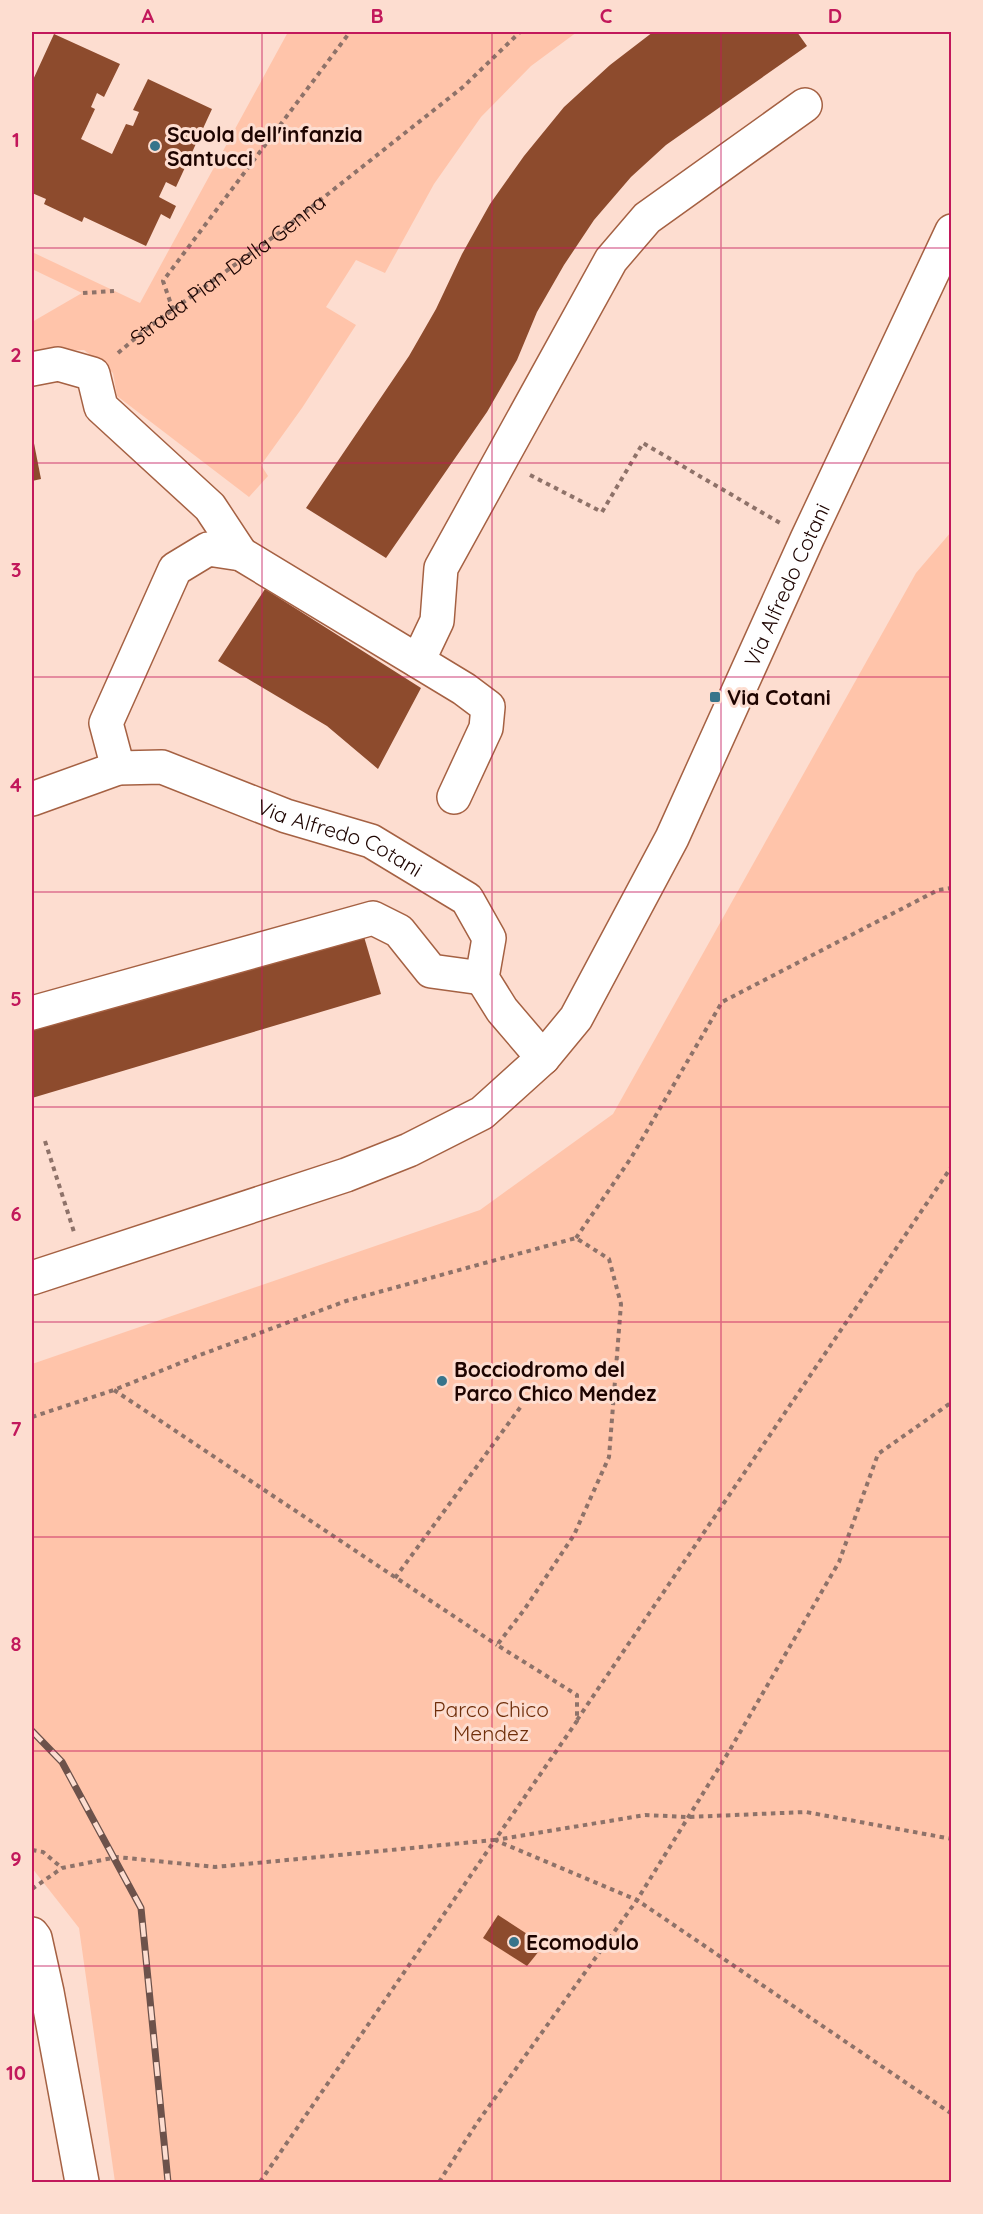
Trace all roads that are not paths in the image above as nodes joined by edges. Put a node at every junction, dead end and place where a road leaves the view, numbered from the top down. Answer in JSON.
{"nodes":[{"id":1,"x":805,"y":105,"type":"dead end"},
{"id":2,"x":951,"y":231,"type":"edge"},
{"id":3,"x":32,"y":369,"type":"edge"},
{"id":4,"x":241,"y":554,"type":"junction"},
{"id":5,"x":417,"y":661,"type":"junction"},
{"id":6,"x":118,"y":768,"type":"junction"},
{"id":7,"x":454,"y":797,"type":"dead end"},
{"id":8,"x":32,"y":799,"type":"edge"},
{"id":9,"x":482,"y":978,"type":"junction"},
{"id":10,"x":32,"y":1013,"type":"edge"},
{"id":11,"x":543,"y":1058,"type":"junction"},
{"id":12,"x":32,"y":1278,"type":"edge"},
{"id":13,"x":32,"y":1934,"type":"edge"},
{"id":14,"x":82,"y":2182,"type":"edge"}],
"edges":[{"from":1,"to":5,"type":"street"},
{"from":2,"to":11,"type":"street","name":"Via Alfredo Cotani"},
{"from":3,"to":4,"type":"street"},
{"from":4,"to":5,"type":"street"},
{"from":4,"to":6,"type":"street"},
{"from":5,"to":7,"type":"street"},
{"from":6,"to":8,"type":"street","name":"Via Alfredo Cotani"},
{"from":6,"to":9,"type":"street","name":"Via Alfredo Cotani"},
{"from":9,"to":10,"type":"street"},
{"from":9,"to":11,"type":"street"},
{"from":11,"to":12,"type":"street","name":"Via Alfredo Cotani"},
{"from":13,"to":14,"type":"street"}]}
